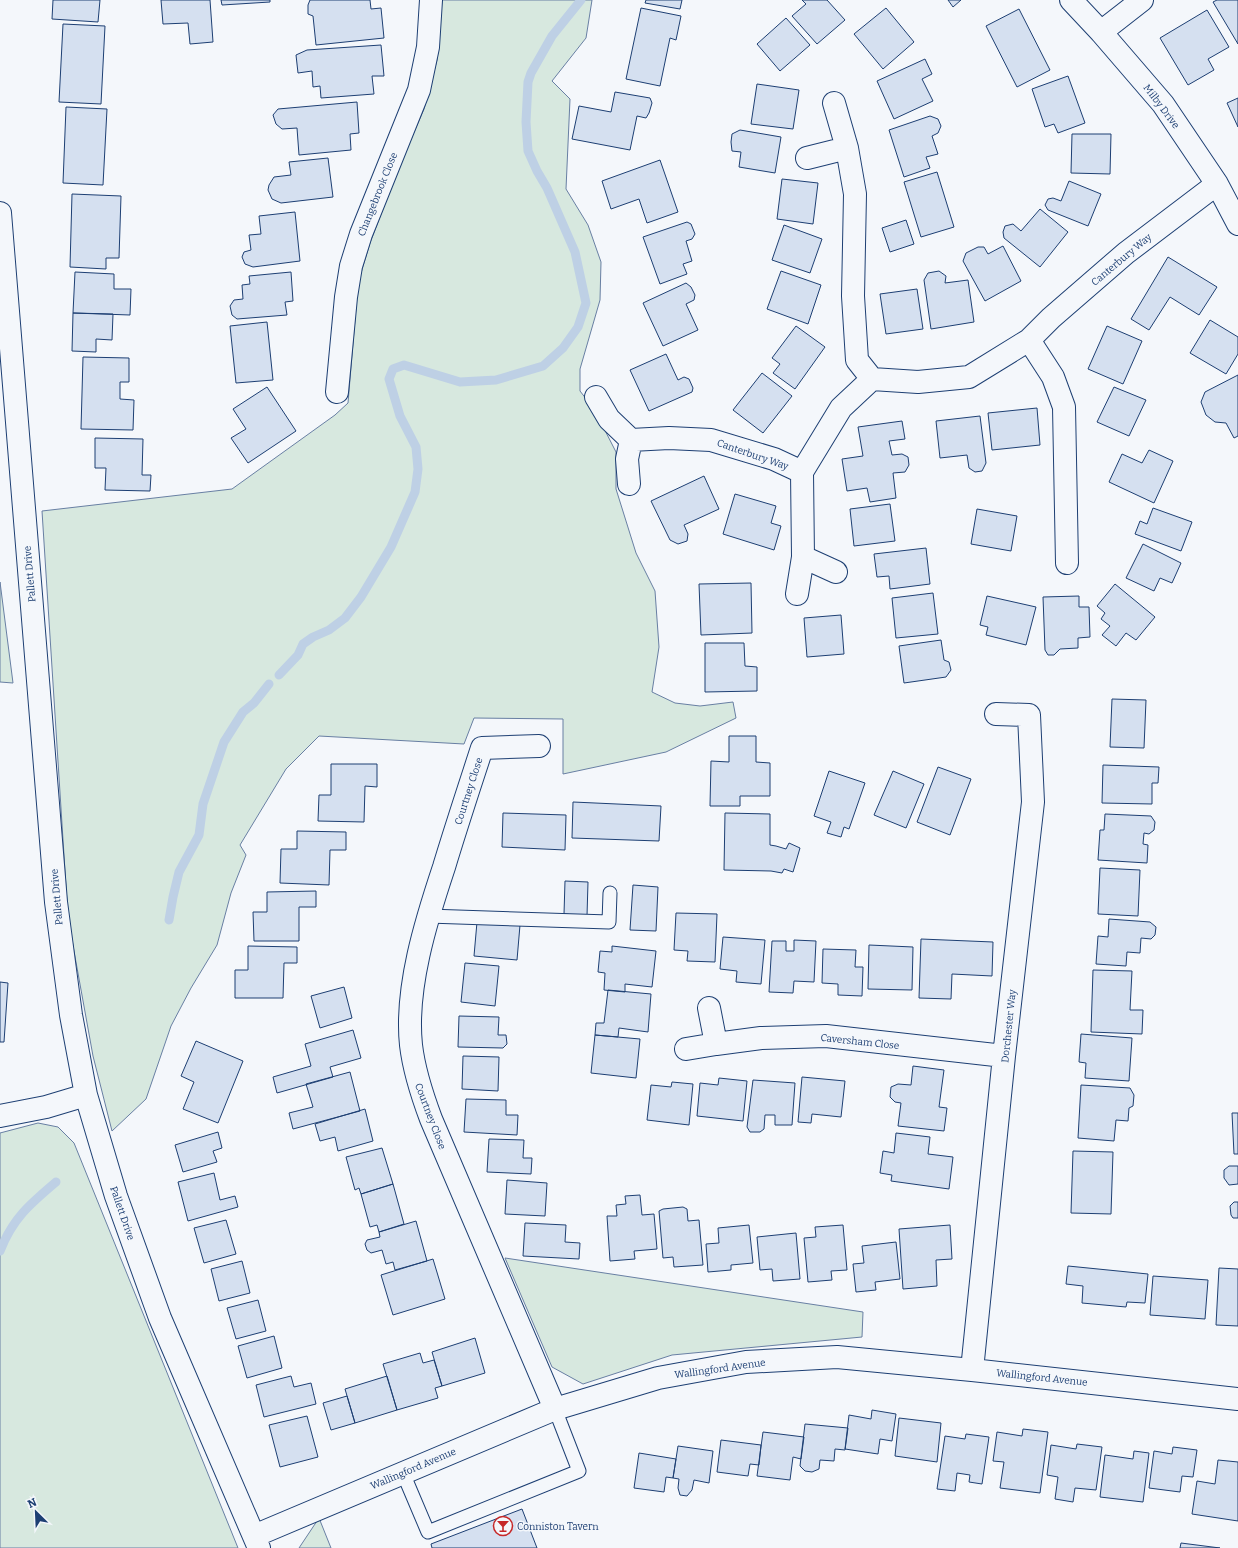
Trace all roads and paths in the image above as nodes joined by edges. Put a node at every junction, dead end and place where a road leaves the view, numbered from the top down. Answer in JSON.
{"nodes":[{"id":1,"x":431,"y":0,"type":"edge"},
{"id":2,"x":1071,"y":0,"type":"edge"},
{"id":3,"x":1142,"y":0,"type":"edge"},
{"id":4,"x":1101,"y":32,"type":"junction"},
{"id":5,"x":834,"y":103,"type":"dead end"},
{"id":6,"x":847,"y":148,"type":"junction"},
{"id":7,"x":807,"y":158,"type":"dead end"},
{"id":8,"x":1217,"y":184,"type":"junction"},
{"id":9,"x":0,"y":213,"type":"edge"},
{"id":10,"x":1238,"y":224,"type":"edge"},
{"id":11,"x":2,"y":255,"type":"edge"},
{"id":12,"x":1029,"y":340,"type":"junction"},
{"id":13,"x":872,"y":379,"type":"junction"},
{"id":14,"x":337,"y":392,"type":"dead end"},
{"id":15,"x":596,"y":397,"type":"dead end"},
{"id":16,"x":631,"y":440,"type":"junction"},
{"id":17,"x":802,"y":472,"type":"junction"},
{"id":18,"x":629,"y":484,"type":"dead end"},
{"id":19,"x":803,"y":557,"type":"junction"},
{"id":20,"x":1067,"y":563,"type":"dead end"},
{"id":21,"x":836,"y":572,"type":"dead end"},
{"id":22,"x":797,"y":594,"type":"dead end"},
{"id":23,"x":996,"y":714,"type":"dead end"},
{"id":24,"x":539,"y":746,"type":"dead end"},
{"id":25,"x":610,"y":893,"type":"dead end"},
{"id":26,"x":428,"y":916,"type":"junction"},
{"id":27,"x":709,"y":1008,"type":"dead end"},
{"id":28,"x":716,"y":1044,"type":"junction"},
{"id":29,"x":686,"y":1049,"type":"dead end"},
{"id":30,"x":1004,"y":1056,"type":"junction"},
{"id":31,"x":86,"y":1095,"type":"junction"},
{"id":32,"x":0,"y":1116,"type":"edge"},
{"id":33,"x":972,"y":1370,"type":"junction"},
{"id":34,"x":1238,"y":1398,"type":"edge"},
{"id":35,"x":555,"y":1409,"type":"junction"},
{"id":36,"x":403,"y":1473,"type":"junction"},
{"id":37,"x":257,"y":1542,"type":"edge"}],
"edges":[{"from":1,"to":14,"type":"street","name":"Changebrook Close"},
{"from":2,"to":4,"type":"street","name":"Milby Drive"},
{"from":3,"to":4,"type":"street"},
{"from":4,"to":8,"type":"street","name":"Milby Drive"},
{"from":5,"to":6,"type":"street"},
{"from":6,"to":7,"type":"street"},
{"from":6,"to":13,"type":"street"},
{"from":8,"to":10,"type":"street","name":"Milby Drive"},
{"from":8,"to":12,"type":"street","name":"Canterbury Way"},
{"from":9,"to":11,"type":"street","name":"Pallett Drive"},
{"from":11,"to":31,"type":"street","name":"Pallett Drive"},
{"from":12,"to":13,"type":"street","name":"Canterbury Way"},
{"from":12,"to":20,"type":"street"},
{"from":13,"to":17,"type":"street","name":"Canterbury Way"},
{"from":15,"to":16,"type":"street"},
{"from":16,"to":17,"type":"street","name":"Canterbury Way"},
{"from":16,"to":18,"type":"street"},
{"from":17,"to":19,"type":"street","name":"Canterbury Way"},
{"from":19,"to":21,"type":"street"},
{"from":19,"to":22,"type":"street","name":"Canterbury Way"},
{"from":23,"to":30,"type":"street","name":"Dorchester Way"},
{"from":24,"to":26,"type":"street","name":"Courtney Close"},
{"from":25,"to":26,"type":"lane"},
{"from":26,"to":35,"type":"street","name":"Courtney Close"},
{"from":27,"to":28,"type":"street"},
{"from":28,"to":29,"type":"street","name":"Caversham Close"},
{"from":28,"to":30,"type":"street","name":"Caversham Close"},
{"from":30,"to":33,"type":"street","name":"Dorchester Way"},
{"from":31,"to":32,"type":"street"},
{"from":31,"to":37,"type":"street","name":"Pallett Drive"},
{"from":33,"to":34,"type":"street","name":"Wallingford Avenue"},
{"from":33,"to":35,"type":"street","name":"Wallingford Avenue"},
{"from":35,"to":36,"type":"street","name":"Wallingford Avenue"},
{"from":35,"to":36,"type":"lane"},
{"from":36,"to":37,"type":"street","name":"Wallingford Avenue"}]}
